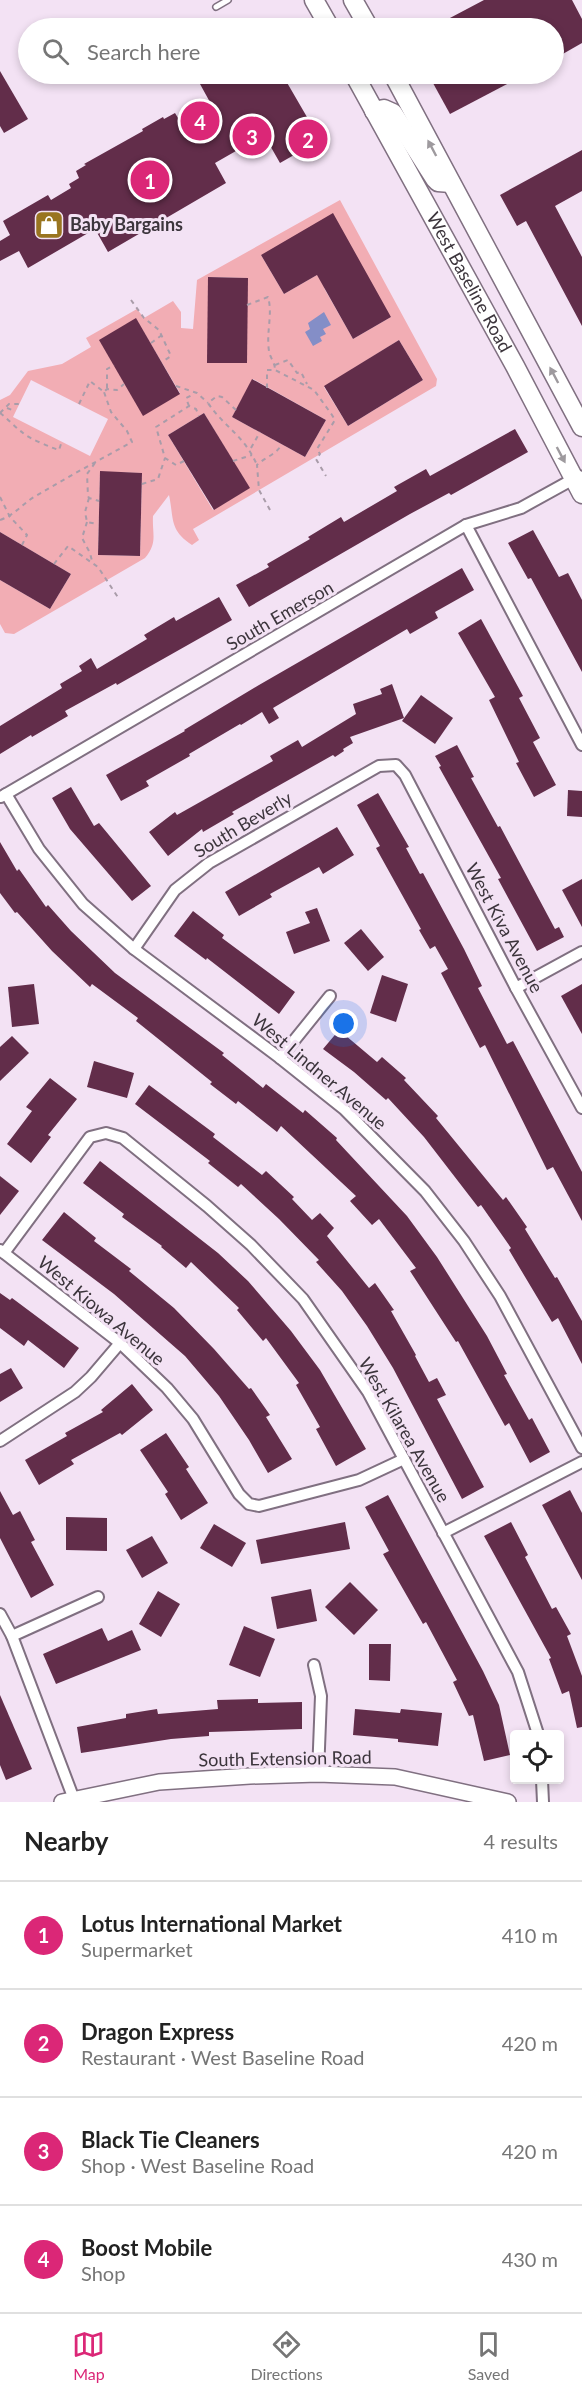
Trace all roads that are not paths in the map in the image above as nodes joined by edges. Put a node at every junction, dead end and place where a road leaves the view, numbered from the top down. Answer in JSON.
{"nodes":[{"id":1,"x":228,"y":0,"type":"edge"},
{"id":2,"x":314,"y":0,"type":"edge"},
{"id":3,"x":353,"y":0,"type":"edge"},
{"id":4,"x":216,"y":8,"type":"dead end"},
{"id":5,"x":324,"y":18,"type":"edge"},
{"id":6,"x":363,"y":18,"type":"edge"},
{"id":7,"x":359,"y":84,"type":"edge"},
{"id":8,"x":398,"y":84,"type":"edge"},
{"id":9,"x":374,"y":111,"type":"junction"},
{"id":10,"x":451,"y":183,"type":"junction"},
{"id":11,"x":582,"y":427,"type":"edge"},
{"id":12,"x":579,"y":482,"type":"edge"},
{"id":13,"x":466,"y":525,"type":"junction"},
{"id":14,"x":582,"y":745,"type":"edge"},
{"id":15,"x":396,"y":765,"type":"joint"},
{"id":16,"x":3,"y":796,"type":"edge"},
{"id":17,"x":134,"y":949,"type":"junction"},
{"id":18,"x":582,"y":952,"type":"edge"},
{"id":19,"x":516,"y":988,"type":"junction"},
{"id":20,"x":330,"y":996,"type":"dead end"},
{"id":21,"x":280,"y":1058,"type":"junction"},
{"id":22,"x":582,"y":1108,"type":"edge"},
{"id":23,"x":2,"y":1251,"type":"edge"},
{"id":24,"x":120,"y":1343,"type":"junction"},
{"id":25,"x":0,"y":1441,"type":"edge"},
{"id":26,"x":582,"y":1448,"type":"edge"},
{"id":27,"x":404,"y":1459,"type":"junction"},
{"id":28,"x":582,"y":1462,"type":"edge"},
{"id":29,"x":443,"y":1533,"type":"junction"},
{"id":30,"x":98,"y":1597,"type":"dead end"},
{"id":31,"x":0,"y":1614,"type":"edge"},
{"id":32,"x":12,"y":1636,"type":"junction"},
{"id":33,"x":314,"y":1665,"type":"dead end"},
{"id":34,"x":537,"y":1730,"type":"edge"},
{"id":35,"x":318,"y":1774,"type":"junction"},
{"id":36,"x":542,"y":1784,"type":"edge"},
{"id":37,"x":462,"y":1797,"type":"edge"},
{"id":38,"x":70,"y":1801,"type":"edge"},
{"id":39,"x":508,"y":1802,"type":"edge"},
{"id":40,"x":543,"y":1802,"type":"edge"}],
"edges":[{"from":1,"to":4,"type":"lane"},
{"from":2,"to":5,"type":"main road"},
{"from":3,"to":6,"type":"main road"},
{"from":7,"to":9,"type":"main road","name":"West Baseline Road"},
{"from":10,"to":8,"type":"main road","name":"West Baseline Road","one_way":true},
{"from":9,"to":10,"type":"main road"},
{"from":9,"to":12,"type":"main road","name":"West Baseline Road","one_way":true},
{"from":11,"to":10,"type":"main road","name":"West Baseline Road","one_way":true},
{"from":12,"to":13,"type":"street","name":"South Emerson"},
{"from":13,"to":14,"type":"street"},
{"from":13,"to":16,"type":"street","name":"South Emerson"},
{"from":15,"to":17,"type":"street","name":"South Beverly"},
{"from":15,"to":19,"type":"street","name":"West Kiva Avenue"},
{"from":16,"to":17,"type":"street","name":"West Lindner Avenue"},
{"from":17,"to":21,"type":"street","name":"West Lindner Avenue"},
{"from":18,"to":19,"type":"street"},
{"from":19,"to":22,"type":"street","name":"West Kiva Avenue"},
{"from":20,"to":21,"type":"street"},
{"from":21,"to":26,"type":"street","name":"West Lindner Avenue"},
{"from":23,"to":24,"type":"street","name":"West Kiowa Avenue"},
{"from":23,"to":27,"type":"street","name":"West Kilarea Avenue"},
{"from":24,"to":25,"type":"street"},
{"from":24,"to":27,"type":"street","name":"West Kiowa Avenue"},
{"from":27,"to":29,"type":"street","name":"West Kilarea Avenue"},
{"from":28,"to":29,"type":"street"},
{"from":29,"to":34,"type":"street","name":"West Kilarea Avenue"},
{"from":30,"to":32,"type":"street"},
{"from":31,"to":32,"type":"street"},
{"from":32,"to":38,"type":"street"},
{"from":33,"to":35,"type":"street"},
{"from":35,"to":37,"type":"street","name":"South Extension Road"},
{"from":35,"to":38,"type":"street","name":"South Extension Road"},
{"from":36,"to":40,"type":"street"},
{"from":37,"to":39,"type":"street","name":"South Extension Road"}]}
